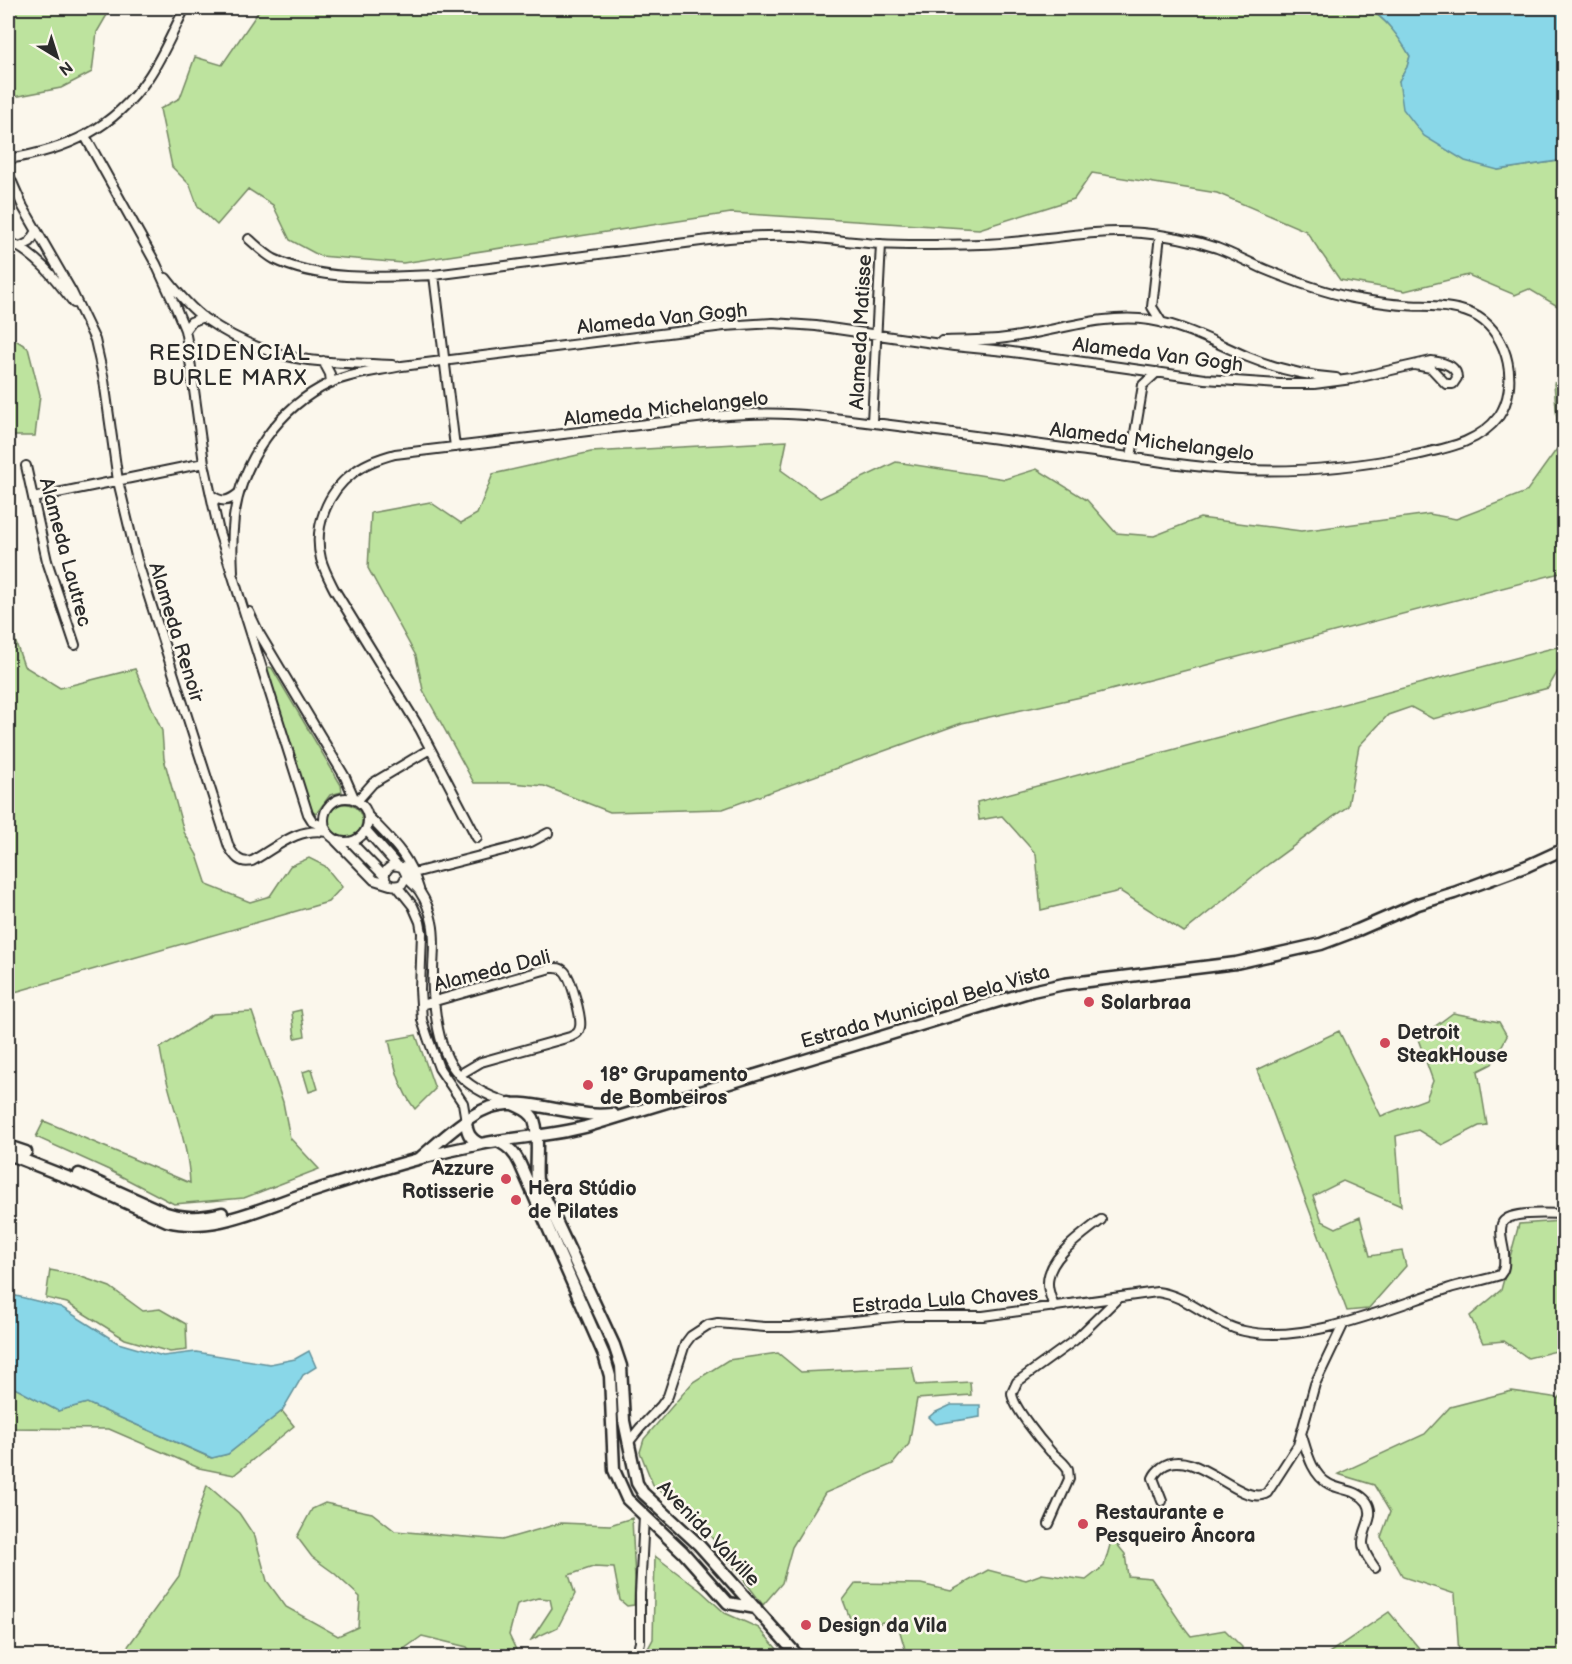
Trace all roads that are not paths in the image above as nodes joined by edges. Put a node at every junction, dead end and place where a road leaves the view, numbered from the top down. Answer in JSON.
{"nodes":[{"id":1,"x":185,"y":8,"type":"edge"},
{"id":2,"x":85,"y":136,"type":"junction"},
{"id":3,"x":8,"y":159,"type":"edge"},
{"id":4,"x":8,"y":173,"type":"edge"},
{"id":5,"x":37,"y":231,"type":"junction"},
{"id":6,"x":1160,"y":235,"type":"junction"},
{"id":7,"x":249,"y":239,"type":"dead end"},
{"id":8,"x":8,"y":241,"type":"edge"},
{"id":9,"x":881,"y":244,"type":"junction"},
{"id":10,"x":20,"y":247,"type":"junction"},
{"id":11,"x":156,"y":264,"type":"junction"},
{"id":12,"x":434,"y":274,"type":"junction"},
{"id":13,"x":1152,"y":306,"type":"junction"},
{"id":14,"x":82,"y":313,"type":"junction"},
{"id":15,"x":203,"y":317,"type":"junction"},
{"id":16,"x":1139,"y":320,"type":"junction"},
{"id":17,"x":1162,"y":323,"type":"junction"},
{"id":18,"x":184,"y":330,"type":"junction"},
{"id":19,"x":876,"y":335,"type":"junction"},
{"id":20,"x":1004,"y":338,"type":"junction"},
{"id":21,"x":926,"y":342,"type":"junction"},
{"id":22,"x":1005,"y":351,"type":"junction"},
{"id":23,"x":445,"y":360,"type":"junction"},
{"id":24,"x":323,"y":361,"type":"junction"},
{"id":25,"x":1415,"y":365,"type":"junction"},
{"id":26,"x":402,"y":366,"type":"junction"},
{"id":27,"x":1132,"y":369,"type":"junction"},
{"id":28,"x":1281,"y":369,"type":"junction"},
{"id":29,"x":1157,"y":372,"type":"junction"},
{"id":30,"x":1352,"y":379,"type":"junction"},
{"id":31,"x":331,"y":383,"type":"junction"},
{"id":32,"x":1280,"y":384,"type":"junction"},
{"id":33,"x":1143,"y":385,"type":"junction"},
{"id":34,"x":872,"y":422,"type":"junction"},
{"id":35,"x":455,"y":447,"type":"junction"},
{"id":36,"x":1131,"y":457,"type":"junction"},
{"id":37,"x":204,"y":463,"type":"junction"},
{"id":38,"x":26,"y":466,"type":"dead end"},
{"id":39,"x":118,"y":481,"type":"junction"},
{"id":40,"x":239,"y":493,"type":"junction"},
{"id":41,"x":211,"y":495,"type":"junction"},
{"id":42,"x":33,"y":498,"type":"junction"},
{"id":43,"x":233,"y":572,"type":"junction"},
{"id":44,"x":239,"y":592,"type":"junction"},
{"id":45,"x":75,"y":645,"type":"dead end"},
{"id":46,"x":275,"y":661,"type":"junction"},
{"id":47,"x":261,"y":667,"type":"junction"},
{"id":48,"x":430,"y":749,"type":"junction"},
{"id":49,"x":356,"y":801,"type":"junction"},
{"id":50,"x":368,"y":816,"type":"junction"},
{"id":51,"x":366,"y":830,"type":"junction"},
{"id":52,"x":328,"y":832,"type":"junction"},
{"id":53,"x":548,"y":833,"type":"dead end"},
{"id":54,"x":477,"y":838,"type":"dead end"},
{"id":55,"x":351,"y":842,"type":"junction"},
{"id":56,"x":1564,"y":849,"type":"edge"},
{"id":57,"x":396,"y":864,"type":"junction"},
{"id":58,"x":409,"y":875,"type":"junction"},
{"id":59,"x":385,"y":877,"type":"junction"},
{"id":60,"x":396,"y":886,"type":"junction"},
{"id":61,"x":434,"y":1000,"type":"junction"},
{"id":62,"x":421,"y":1005,"type":"junction"},
{"id":63,"x":459,"y":1075,"type":"junction"},
{"id":64,"x":510,"y":1103,"type":"junction"},
{"id":65,"x":628,"y":1114,"type":"junction"},
{"id":66,"x":466,"y":1120,"type":"junction"},
{"id":67,"x":537,"y":1136,"type":"junction"},
{"id":68,"x":498,"y":1141,"type":"junction"},
{"id":69,"x":480,"y":1144,"type":"junction"},
{"id":70,"x":8,"y":1146,"type":"edge"},
{"id":71,"x":8,"y":1154,"type":"edge"},
{"id":72,"x":418,"y":1159,"type":"junction"},
{"id":73,"x":292,"y":1198,"type":"junction"},
{"id":74,"x":1564,"y":1214,"type":"edge"},
{"id":75,"x":1101,"y":1220,"type":"dead end"},
{"id":76,"x":1117,"y":1299,"type":"junction"},
{"id":77,"x":1054,"y":1307,"type":"junction"},
{"id":78,"x":1344,"y":1323,"type":"junction"},
{"id":79,"x":624,"y":1420,"type":"junction"},
{"id":80,"x":640,"y":1428,"type":"junction"},
{"id":81,"x":1302,"y":1436,"type":"junction"},
{"id":82,"x":628,"y":1443,"type":"junction"},
{"id":83,"x":640,"y":1488,"type":"junction"},
{"id":84,"x":622,"y":1490,"type":"junction"},
{"id":85,"x":1162,"y":1501,"type":"dead end"},
{"id":86,"x":629,"y":1502,"type":"junction"},
{"id":87,"x":644,"y":1516,"type":"junction"},
{"id":88,"x":1049,"y":1524,"type":"dead end"},
{"id":89,"x":1375,"y":1568,"type":"dead end"},
{"id":90,"x":723,"y":1571,"type":"junction"},
{"id":91,"x":703,"y":1574,"type":"junction"},
{"id":92,"x":756,"y":1608,"type":"junction"},
{"id":93,"x":628,"y":1656,"type":"edge"},
{"id":94,"x":798,"y":1656,"type":"edge"}],
"edges":[{"from":1,"to":2,"type":"street"},
{"from":2,"to":3,"type":"street"},
{"from":2,"to":11,"type":"street"},
{"from":4,"to":5,"type":"street"},
{"from":5,"to":10,"type":"street"},
{"from":5,"to":14,"type":"street"},
{"from":6,"to":9,"type":"street","name":"Alameda Michelangelo"},
{"from":6,"to":13,"type":"street"},
{"from":6,"to":36,"type":"street","name":"Alameda Michelangelo"},
{"from":7,"to":12,"type":"street","name":"Alameda Michelangelo"},
{"from":8,"to":10,"type":"street"},
{"from":9,"to":12,"type":"street","name":"Alameda Michelangelo"},
{"from":9,"to":19,"type":"street","name":"Alameda Matisse"},
{"from":10,"to":14,"type":"street"},
{"from":11,"to":15,"type":"street"},
{"from":11,"to":18,"type":"street"},
{"from":12,"to":23,"type":"street"},
{"from":13,"to":16,"type":"street"},
{"from":13,"to":17,"type":"street"},
{"from":14,"to":39,"type":"street","name":"Alameda Renoir"},
{"from":15,"to":18,"type":"street"},
{"from":15,"to":24,"type":"street"},
{"from":16,"to":17,"type":"street","name":"Alameda Van Gogh"},
{"from":16,"to":20,"type":"street","name":"Alameda Van Gogh"},
{"from":17,"to":28,"type":"street","name":"Alameda Van Gogh"},
{"from":18,"to":37,"type":"street"},
{"from":19,"to":21,"type":"street","name":"Alameda Van Gogh"},
{"from":19,"to":23,"type":"street","name":"Alameda Van Gogh"},
{"from":19,"to":34,"type":"street","name":"Alameda Matisse"},
{"from":20,"to":21,"type":"street","name":"Alameda Van Gogh"},
{"from":20,"to":22,"type":"street"},
{"from":21,"to":22,"type":"street","name":"Alameda Van Gogh"},
{"from":22,"to":27,"type":"street","name":"Alameda Van Gogh"},
{"from":23,"to":26,"type":"street","name":"Alameda Van Gogh"},
{"from":23,"to":35,"type":"street"},
{"from":24,"to":26,"type":"street"},
{"from":24,"to":31,"type":"street"},
{"from":25,"to":25,"type":"street","name":"Alameda Van Gogh"},
{"from":25,"to":30,"type":"street","name":"Alameda Van Gogh"},
{"from":26,"to":31,"type":"street"},
{"from":27,"to":29,"type":"street","name":"Alameda Van Gogh"},
{"from":27,"to":33,"type":"street"},
{"from":28,"to":30,"type":"street","name":"Alameda Van Gogh"},
{"from":28,"to":32,"type":"street"},
{"from":29,"to":32,"type":"street","name":"Alameda Van Gogh"},
{"from":29,"to":33,"type":"street"},
{"from":30,"to":32,"type":"street","name":"Alameda Van Gogh"},
{"from":31,"to":40,"type":"street"},
{"from":33,"to":36,"type":"street"},
{"from":34,"to":35,"type":"street","name":"Alameda Michelangelo"},
{"from":34,"to":36,"type":"street","name":"Alameda Michelangelo"},
{"from":35,"to":48,"type":"street","name":"Alameda Michelangelo"},
{"from":37,"to":39,"type":"street"},
{"from":37,"to":41,"type":"street"},
{"from":38,"to":42,"type":"street","name":"Alameda Lautrec"},
{"from":39,"to":42,"type":"street"},
{"from":39,"to":52,"type":"street","name":"Alameda Renoir"},
{"from":40,"to":41,"type":"street"},
{"from":40,"to":43,"type":"street"},
{"from":41,"to":43,"type":"street"},
{"from":42,"to":45,"type":"street","name":"Alameda Lautrec"},
{"from":43,"to":44,"type":"street"},
{"from":44,"to":46,"type":"street"},
{"from":44,"to":47,"type":"street"},
{"from":46,"to":47,"type":"street"},
{"from":46,"to":49,"type":"street"},
{"from":47,"to":52,"type":"street"},
{"from":48,"to":49,"type":"street"},
{"from":48,"to":54,"type":"street","name":"Alameda Michelangelo"},
{"from":49,"to":50,"type":"street"},
{"from":49,"to":52,"type":"street"},
{"from":50,"to":51,"type":"street"},
{"from":50,"to":58,"type":"street"},
{"from":51,"to":55,"type":"street"},
{"from":51,"to":57,"type":"street"},
{"from":52,"to":55,"type":"street"},
{"from":52,"to":60,"type":"street"},
{"from":53,"to":58,"type":"street"},
{"from":55,"to":59,"type":"street"},
{"from":56,"to":65,"type":"main road","name":"Estrada Municipal Bela Vista"},
{"from":57,"to":58,"type":"street"},
{"from":57,"to":59,"type":"street"},
{"from":58,"to":60,"type":"street"},
{"from":58,"to":61,"type":"street"},
{"from":59,"to":60,"type":"street"},
{"from":60,"to":62,"type":"street"},
{"from":61,"to":62,"type":"street","name":"Alameda Dali"},
{"from":61,"to":63,"type":"street"},
{"from":61,"to":63,"type":"street","name":"Alameda Dali"},
{"from":62,"to":66,"type":"street"},
{"from":63,"to":64,"type":"street"},
{"from":64,"to":65,"type":"main road"},
{"from":64,"to":66,"type":"main road"},
{"from":64,"to":67,"type":"main road"},
{"from":65,"to":67,"type":"main road","name":"Estrada Municipal Bela Vista"},
{"from":66,"to":69,"type":"main road"},
{"from":66,"to":72,"type":"main road"},
{"from":67,"to":68,"type":"main road","name":"Estrada Municipal Bela Vista"},
{"from":67,"to":79,"type":"main road"},
{"from":68,"to":69,"type":"main road","name":"Estrada Municipal Bela Vista"},
{"from":68,"to":84,"type":"main road","name":"Avenida Valville"},
{"from":69,"to":72,"type":"main road","name":"Estrada Municipal Bela Vista"},
{"from":70,"to":73,"type":"main road","name":"Estrada Municipal Bela Vista"},
{"from":71,"to":73,"type":"main road","name":"Estrada Municipal Bela Vista"},
{"from":72,"to":73,"type":"main road","name":"Estrada Municipal Bela Vista"},
{"from":74,"to":78,"type":"street","name":"Estrada Lula Chaves"},
{"from":75,"to":77,"type":"street"},
{"from":76,"to":77,"type":"street","name":"Estrada Lula Chaves"},
{"from":76,"to":78,"type":"street","name":"Estrada Lula Chaves"},
{"from":76,"to":88,"type":"street"},
{"from":77,"to":80,"type":"street","name":"Estrada Lula Chaves"},
{"from":78,"to":81,"type":"street"},
{"from":79,"to":80,"type":"street"},
{"from":79,"to":82,"type":"main road"},
{"from":80,"to":82,"type":"street","name":"Estrada Lula Chaves"},
{"from":81,"to":85,"type":"street"},
{"from":81,"to":89,"type":"street"},
{"from":82,"to":83,"type":"main road"},
{"from":83,"to":84,"type":"main road"},
{"from":83,"to":86,"type":"main road"},
{"from":83,"to":90,"type":"main road","name":"Avenida Valville"},
{"from":84,"to":86,"type":"main road","name":"Avenida Valville"},
{"from":86,"to":87,"type":"main road","name":"Avenida Valville"},
{"from":87,"to":91,"type":"main road","name":"Avenida Valville"},
{"from":87,"to":93,"type":"street"},
{"from":90,"to":91,"type":"main road"},
{"from":90,"to":92,"type":"main road","name":"Avenida Valville"},
{"from":91,"to":92,"type":"main road","name":"Avenida Valville"},
{"from":92,"to":94,"type":"main road","name":"Avenida Valville"}]}
